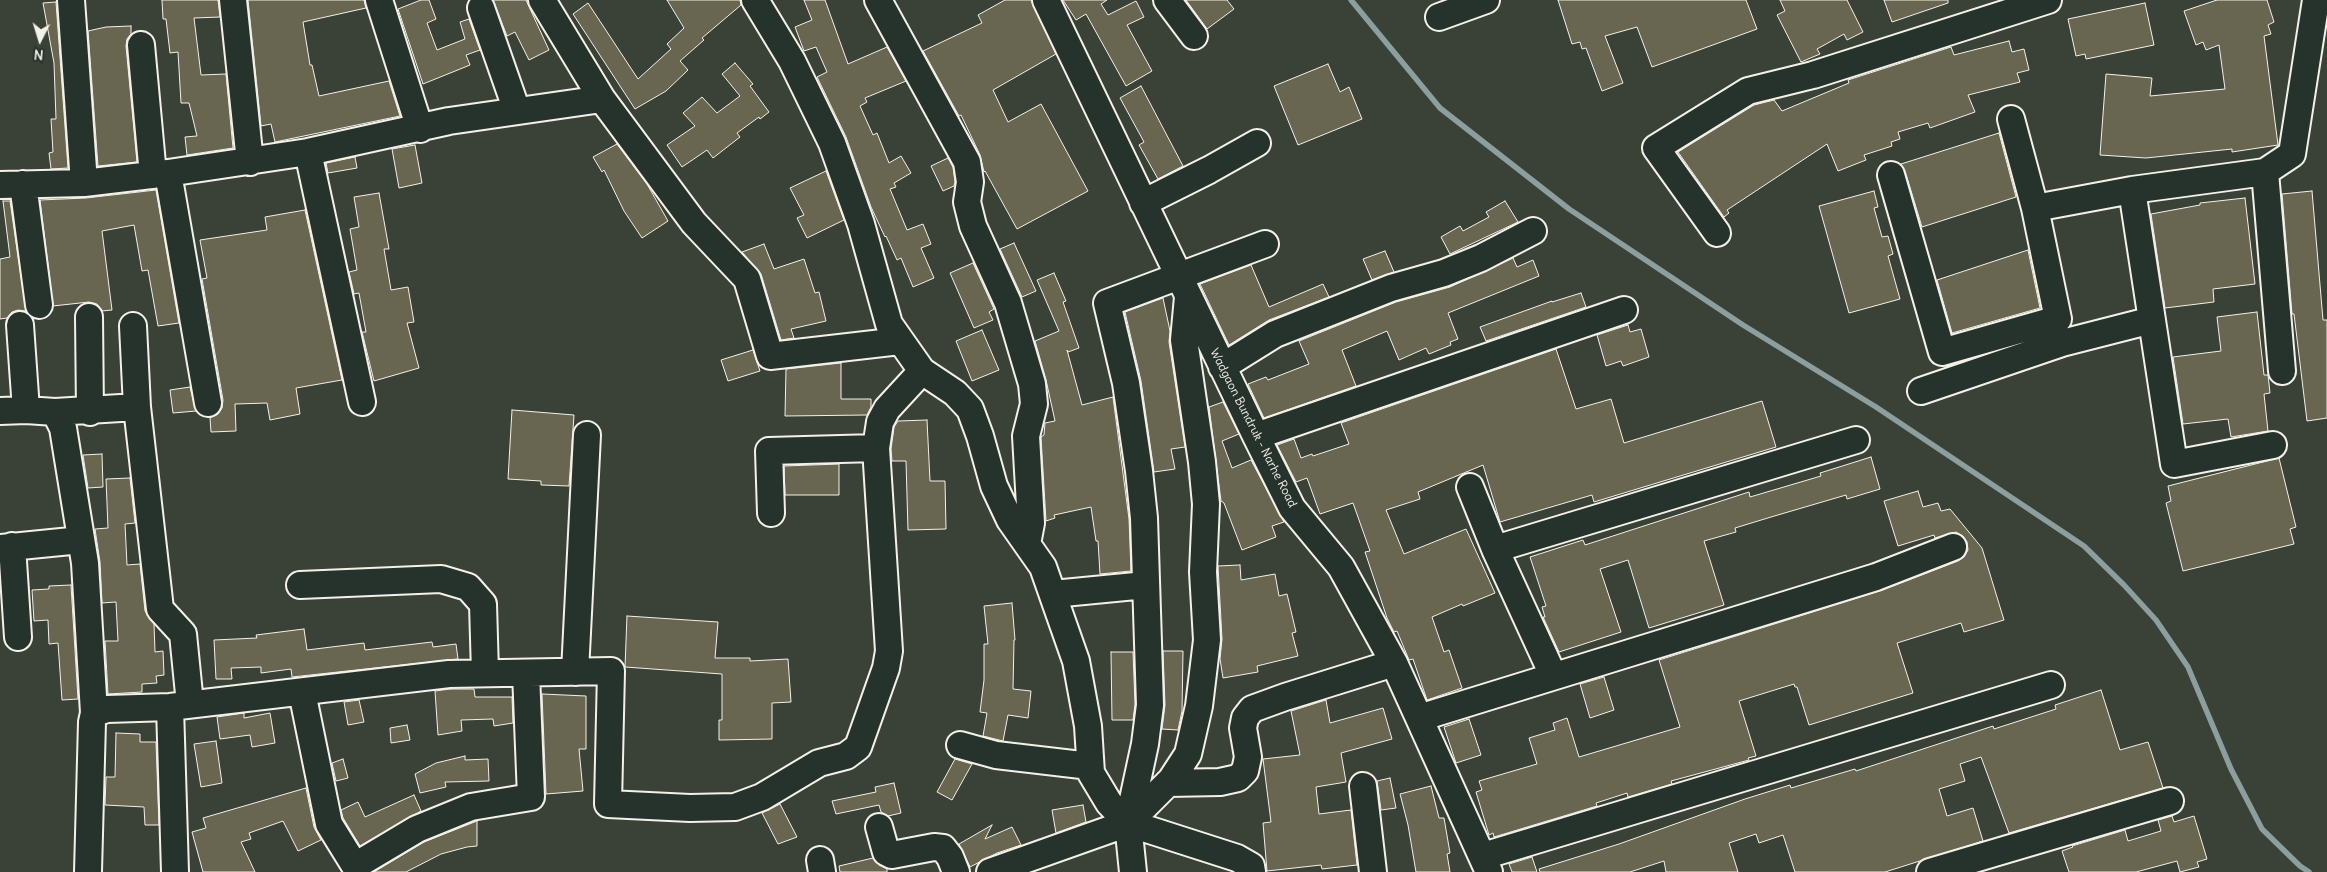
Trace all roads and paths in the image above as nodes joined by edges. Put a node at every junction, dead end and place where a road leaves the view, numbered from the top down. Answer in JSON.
{"nodes":[{"id":1,"x":71,"y":0,"type":"edge"},
{"id":2,"x":233,"y":0,"type":"edge"},
{"id":3,"x":379,"y":0,"type":"edge"},
{"id":4,"x":542,"y":0,"type":"edge"},
{"id":5,"x":755,"y":0,"type":"edge"},
{"id":6,"x":878,"y":0,"type":"edge"},
{"id":7,"x":1046,"y":0,"type":"edge"},
{"id":8,"x":1167,"y":0,"type":"edge"},
{"id":9,"x":1486,"y":0,"type":"edge"},
{"id":10,"x":2048,"y":0,"type":"edge"},
{"id":11,"x":2316,"y":0,"type":"edge"},
{"id":12,"x":481,"y":8,"type":"dead end"},
{"id":13,"x":1439,"y":17,"type":"dead end"},
{"id":14,"x":1194,"y":36,"type":"dead end"},
{"id":15,"x":142,"y":45,"type":"dead end"},
{"id":16,"x":602,"y":99,"type":"junction"},
{"id":17,"x":517,"y":111,"type":"junction"},
{"id":18,"x":2011,"y":119,"type":"dead end"},
{"id":19,"x":420,"y":129,"type":"junction"},
{"id":20,"x":1257,"y":143,"type":"dead end"},
{"id":21,"x":308,"y":152,"type":"junction"},
{"id":22,"x":250,"y":162,"type":"junction"},
{"id":23,"x":2265,"y":172,"type":"junction"},
{"id":24,"x":161,"y":174,"type":"junction"},
{"id":25,"x":1891,"y":175,"type":"dead end"},
{"id":26,"x":84,"y":182,"type":"junction"},
{"id":27,"x":12,"y":184,"type":"edge"},
{"id":28,"x":2132,"y":190,"type":"junction"},
{"id":29,"x":1143,"y":203,"type":"junction"},
{"id":30,"x":2035,"y":208,"type":"junction"},
{"id":31,"x":1533,"y":231,"type":"dead end"},
{"id":32,"x":1717,"y":233,"type":"dead end"},
{"id":33,"x":1265,"y":244,"type":"dead end"},
{"id":34,"x":1183,"y":286,"type":"junction"},
{"id":35,"x":39,"y":305,"type":"dead end"},
{"id":36,"x":1624,"y":310,"type":"dead end"},
{"id":37,"x":89,"y":318,"type":"dead end"},
{"id":38,"x":2152,"y":320,"type":"junction"},
{"id":39,"x":20,"y":324,"type":"dead end"},
{"id":40,"x":133,"y":326,"type":"dead end"},
{"id":41,"x":900,"y":340,"type":"junction"},
{"id":42,"x":1942,"y":352,"type":"junction"},
{"id":43,"x":1222,"y":366,"type":"junction"},
{"id":44,"x":922,"y":371,"type":"junction"},
{"id":45,"x":2282,"y":371,"type":"dead end"},
{"id":46,"x":1951,"y":380,"type":"junction"},
{"id":47,"x":1921,"y":391,"type":"dead end"},
{"id":48,"x":362,"y":402,"type":"dead end"},
{"id":49,"x":208,"y":403,"type":"dead end"},
{"id":50,"x":137,"y":407,"type":"junction"},
{"id":51,"x":26,"y":410,"type":"junction"},
{"id":52,"x":0,"y":411,"type":"edge"},
{"id":53,"x":55,"y":412,"type":"junction"},
{"id":54,"x":90,"y":412,"type":"junction"},
{"id":55,"x":587,"y":435,"type":"dead end"},
{"id":56,"x":1256,"y":436,"type":"junction"},
{"id":57,"x":1856,"y":440,"type":"dead end"},
{"id":58,"x":2273,"y":446,"type":"dead end"},
{"id":59,"x":876,"y":448,"type":"junction"},
{"id":60,"x":1470,"y":487,"type":"dead end"},
{"id":61,"x":771,"y":513,"type":"dead end"},
{"id":62,"x":81,"y":540,"type":"junction"},
{"id":63,"x":1027,"y":544,"type":"junction"},
{"id":64,"x":6,"y":547,"type":"edge"},
{"id":65,"x":1954,"y":547,"type":"dead end"},
{"id":66,"x":1494,"y":550,"type":"junction"},
{"id":67,"x":1146,"y":585,"type":"junction"},
{"id":68,"x":300,"y":586,"type":"dead end"},
{"id":69,"x":1053,"y":594,"type":"junction"},
{"id":70,"x":18,"y":637,"type":"dead end"},
{"id":71,"x":1394,"y":663,"type":"junction"},
{"id":72,"x":575,"y":672,"type":"junction"},
{"id":73,"x":485,"y":673,"type":"junction"},
{"id":74,"x":526,"y":673,"type":"junction"},
{"id":75,"x":1553,"y":676,"type":"junction"},
{"id":76,"x":2051,"y":685,"type":"dead end"},
{"id":77,"x":302,"y":692,"type":"junction"},
{"id":78,"x":180,"y":706,"type":"junction"},
{"id":79,"x":94,"y":712,"type":"junction"},
{"id":80,"x":1419,"y":718,"type":"junction"},
{"id":81,"x":960,"y":745,"type":"dead end"},
{"id":82,"x":1090,"y":766,"type":"junction"},
{"id":83,"x":1168,"y":783,"type":"junction"},
{"id":84,"x":1363,"y":786,"type":"dead end"},
{"id":85,"x":2170,"y":801,"type":"dead end"},
{"id":86,"x":1128,"y":823,"type":"junction"},
{"id":87,"x":879,"y":827,"type":"dead end"},
{"id":88,"x":1486,"y":864,"type":"edge"},
{"id":89,"x":88,"y":872,"type":"edge"},
{"id":90,"x":175,"y":872,"type":"edge"},
{"id":91,"x":956,"y":872,"type":"edge"},
{"id":92,"x":990,"y":872,"type":"edge"},
{"id":93,"x":1133,"y":872,"type":"edge"},
{"id":94,"x":1252,"y":872,"type":"edge"},
{"id":95,"x":1373,"y":872,"type":"edge"},
{"id":96,"x":1930,"y":872,"type":"edge"}],
"edges":[{"from":1,"to":26,"type":"street"},
{"from":2,"to":22,"type":"street"},
{"from":3,"to":19,"type":"street"},
{"from":4,"to":16,"type":"street"},
{"from":5,"to":41,"type":"street"},
{"from":6,"to":63,"type":"street"},
{"from":7,"to":29,"type":"street","name":"Wadgaon Bundruk - Narhe Road"},
{"from":8,"to":14,"type":"street"},
{"from":9,"to":13,"type":"street"},
{"from":10,"to":32,"type":"street"},
{"from":11,"to":23,"type":"street"},
{"from":12,"to":17,"type":"street"},
{"from":15,"to":24,"type":"street"},
{"from":16,"to":17,"type":"street"},
{"from":16,"to":41,"type":"street"},
{"from":17,"to":19,"type":"street"},
{"from":18,"to":30,"type":"street"},
{"from":19,"to":21,"type":"street"},
{"from":20,"to":29,"type":"street"},
{"from":21,"to":22,"type":"street"},
{"from":21,"to":48,"type":"street"},
{"from":22,"to":24,"type":"street"},
{"from":23,"to":28,"type":"street"},
{"from":23,"to":45,"type":"street"},
{"from":24,"to":26,"type":"street"},
{"from":24,"to":49,"type":"street"},
{"from":25,"to":42,"type":"street"},
{"from":26,"to":27,"type":"street"},
{"from":27,"to":35,"type":"street"},
{"from":28,"to":30,"type":"street"},
{"from":28,"to":38,"type":"street"},
{"from":29,"to":34,"type":"street","name":"Wadgaon Bundruk - Narhe Road"},
{"from":30,"to":42,"type":"street"},
{"from":31,"to":43,"type":"street"},
{"from":33,"to":34,"type":"street"},
{"from":34,"to":43,"type":"street","name":"Wadgaon Bundruk - Narhe Road"},
{"from":34,"to":67,"type":"street"},
{"from":34,"to":83,"type":"street"},
{"from":36,"to":56,"type":"street"},
{"from":37,"to":54,"type":"street"},
{"from":38,"to":46,"type":"street"},
{"from":38,"to":58,"type":"street"},
{"from":39,"to":51,"type":"street"},
{"from":40,"to":50,"type":"street"},
{"from":41,"to":44,"type":"street"},
{"from":42,"to":46,"type":"street"},
{"from":43,"to":56,"type":"street","name":"Wadgaon Bundruk - Narhe Road"},
{"from":44,"to":59,"type":"street"},
{"from":44,"to":63,"type":"street"},
{"from":46,"to":47,"type":"street"},
{"from":50,"to":54,"type":"street"},
{"from":50,"to":78,"type":"street"},
{"from":51,"to":52,"type":"street"},
{"from":51,"to":53,"type":"street"},
{"from":53,"to":54,"type":"street"},
{"from":53,"to":62,"type":"street"},
{"from":55,"to":72,"type":"street"},
{"from":56,"to":71,"type":"street","name":"Wadgaon Bundruk - Narhe Road"},
{"from":57,"to":66,"type":"street"},
{"from":59,"to":61,"type":"street"},
{"from":59,"to":72,"type":"street"},
{"from":60,"to":66,"type":"street"},
{"from":62,"to":64,"type":"street"},
{"from":62,"to":79,"type":"street"},
{"from":63,"to":69,"type":"street"},
{"from":64,"to":70,"type":"street"},
{"from":65,"to":75,"type":"street"},
{"from":66,"to":75,"type":"street"},
{"from":67,"to":69,"type":"street"},
{"from":67,"to":86,"type":"street"},
{"from":68,"to":73,"type":"street"},
{"from":69,"to":82,"type":"street"},
{"from":71,"to":80,"type":"street","name":"Wadgaon Bundruk - Narhe Road"},
{"from":71,"to":83,"type":"street"},
{"from":72,"to":74,"type":"street"},
{"from":73,"to":74,"type":"street"},
{"from":73,"to":77,"type":"street"},
{"from":74,"to":77,"type":"street"},
{"from":75,"to":80,"type":"street"},
{"from":76,"to":88,"type":"street"},
{"from":77,"to":78,"type":"street"},
{"from":78,"to":79,"type":"street"},
{"from":78,"to":90,"type":"street"},
{"from":79,"to":89,"type":"street"},
{"from":80,"to":88,"type":"street","name":"Wadgaon Bundruk - Narhe Road"},
{"from":81,"to":82,"type":"street"},
{"from":82,"to":86,"type":"street"},
{"from":83,"to":86,"type":"street"},
{"from":84,"to":95,"type":"street"},
{"from":85,"to":96,"type":"street"},
{"from":86,"to":92,"type":"street"},
{"from":86,"to":93,"type":"street"},
{"from":86,"to":94,"type":"street"},
{"from":87,"to":91,"type":"street"}]}
